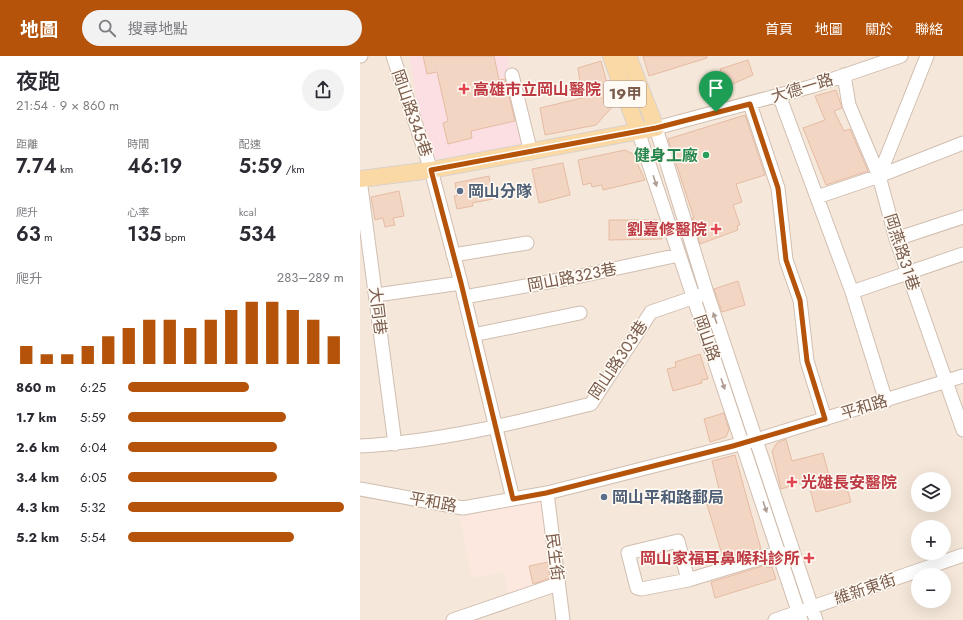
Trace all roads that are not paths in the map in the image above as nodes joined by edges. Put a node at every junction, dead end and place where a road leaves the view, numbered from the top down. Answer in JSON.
{"nodes":[{"id":1,"x":392,"y":56,"type":"edge"},
{"id":2,"x":611,"y":56,"type":"edge"},
{"id":3,"x":628,"y":56,"type":"edge"},
{"id":4,"x":901,"y":56,"type":"edge"},
{"id":5,"x":927,"y":56,"type":"edge"},
{"id":6,"x":844,"y":75,"type":"junction"},
{"id":7,"x":512,"y":76,"type":"dead end"},
{"id":8,"x":779,"y":95,"type":"junction"},
{"id":9,"x":750,"y":104,"type":"junction"},
{"id":10,"x":656,"y":128,"type":"junction"},
{"id":11,"x":638,"y":131,"type":"junction"},
{"id":12,"x":963,"y":143,"type":"edge"},
{"id":13,"x":530,"y":153,"type":"junction"},
{"id":14,"x":431,"y":170,"type":"junction"},
{"id":15,"x":879,"y":176,"type":"junction"},
{"id":16,"x":360,"y":179,"type":"edge"},
{"id":17,"x":817,"y":197,"type":"junction"},
{"id":18,"x":963,"y":217,"type":"edge"},
{"id":19,"x":896,"y":239,"type":"junction"},
{"id":20,"x":527,"y":243,"type":"dead end"},
{"id":21,"x":963,"y":254,"type":"edge"},
{"id":22,"x":453,"y":255,"type":"junction"},
{"id":23,"x":679,"y":255,"type":"junction"},
{"id":24,"x":909,"y":274,"type":"junction"},
{"id":25,"x":461,"y":283,"type":"junction"},
{"id":26,"x":852,"y":292,"type":"junction"},
{"id":27,"x":706,"y":293,"type":"junction"},
{"id":28,"x":376,"y":295,"type":"junction"},
{"id":29,"x":464,"y":297,"type":"junction"},
{"id":30,"x":694,"y":299,"type":"junction"},
{"id":31,"x":580,"y":313,"type":"dead end"},
{"id":32,"x":474,"y":335,"type":"junction"},
{"id":33,"x":963,"y":376,"type":"edge"},
{"id":34,"x":947,"y":382,"type":"junction"},
{"id":35,"x":886,"y":401,"type":"junction"},
{"id":36,"x":825,"y":419,"type":"junction"},
{"id":37,"x":496,"y":428,"type":"junction"},
{"id":38,"x":963,"y":430,"type":"edge"},
{"id":39,"x":756,"y":440,"type":"junction"},
{"id":40,"x":743,"y":443,"type":"junction"},
{"id":41,"x":395,"y":444,"type":"junction"},
{"id":42,"x":360,"y":446,"type":"edge"},
{"id":43,"x":360,"y":489,"type":"edge"},
{"id":44,"x":546,"y":493,"type":"junction"},
{"id":45,"x":513,"y":499,"type":"junction"},
{"id":46,"x":780,"y":552,"type":"junction"},
{"id":47,"x":963,"y":555,"type":"edge"},
{"id":48,"x":688,"y":580,"type":"junction"},
{"id":49,"x":558,"y":584,"type":"junction"},
{"id":50,"x":812,"y":607,"type":"junction"},
{"id":51,"x":800,"y":616,"type":"edge"},
{"id":52,"x":453,"y":620,"type":"edge"},
{"id":53,"x":563,"y":620,"type":"edge"},
{"id":54,"x":775,"y":620,"type":"edge"},
{"id":55,"x":816,"y":620,"type":"edge"}],
"edges":[{"from":1,"to":14,"type":"street","name":"岡山路345巷"},
{"from":2,"to":11,"type":"main road","name":"岡山路","number":"19甲"},
{"from":3,"to":10,"type":"main road","name":"岡山路","number":"19甲"},
{"from":4,"to":6,"type":"street","name":"大德一路"},
{"from":5,"to":15,"type":"street"},
{"from":6,"to":8,"type":"street","name":"大德一路"},
{"from":6,"to":15,"type":"street","name":"岡燕路31巷"},
{"from":7,"to":13,"type":"street"},
{"from":8,"to":9,"type":"street","name":"大德一路"},
{"from":8,"to":17,"type":"street"},
{"from":9,"to":10,"type":"street","name":"大德一路"},
{"from":9,"to":36,"type":"street"},
{"from":10,"to":11,"type":"main road","number":"19甲"},
{"from":10,"to":27,"type":"street","name":"岡山路"},
{"from":11,"to":13,"type":"main road","number":"19甲"},
{"from":11,"to":23,"type":"street","name":"岡山路","one_way":true},
{"from":12,"to":15,"type":"street"},
{"from":13,"to":14,"type":"main road","number":"19甲"},
{"from":14,"to":16,"type":"main road","number":"19甲"},
{"from":14,"to":22,"type":"street","name":"岡山路345巷"},
{"from":15,"to":17,"type":"street"},
{"from":15,"to":19,"type":"street","name":"岡燕路31巷"},
{"from":16,"to":28,"type":"street","name":"大同巷"},
{"from":17,"to":26,"type":"street"},
{"from":18,"to":19,"type":"street"},
{"from":19,"to":24,"type":"street","name":"岡燕路31巷"},
{"from":20,"to":22,"type":"street"},
{"from":21,"to":24,"type":"street"},
{"from":22,"to":25,"type":"street","name":"岡山路345巷"},
{"from":23,"to":29,"type":"street","name":"岡山路323巷"},
{"from":23,"to":30,"type":"street","name":"岡山路"},
{"from":24,"to":26,"type":"street"},
{"from":24,"to":34,"type":"street","name":"岡燕路31巷"},
{"from":25,"to":28,"type":"street"},
{"from":25,"to":29,"type":"street","name":"岡山路345巷"},
{"from":26,"to":35,"type":"street"},
{"from":27,"to":30,"type":"street","name":"岡山路303巷"},
{"from":39,"to":27,"type":"street","name":"岡山路","one_way":true},
{"from":28,"to":41,"type":"street","name":"大同巷"},
{"from":29,"to":32,"type":"street","name":"岡山路345巷"},
{"from":30,"to":37,"type":"street","name":"岡山路303巷"},
{"from":30,"to":40,"type":"street","name":"岡山路","one_way":true},
{"from":31,"to":32,"type":"street"},
{"from":32,"to":37,"type":"street","name":"岡山路345巷"},
{"from":33,"to":34,"type":"street","name":"平和路"},
{"from":34,"to":35,"type":"street","name":"平和路"},
{"from":34,"to":38,"type":"street","name":"岡燕路31巷"},
{"from":35,"to":36,"type":"street","name":"平和路"},
{"from":36,"to":39,"type":"street","name":"平和路"},
{"from":37,"to":41,"type":"street","name":"岡山路303巷"},
{"from":37,"to":45,"type":"street","name":"岡山路345巷"},
{"from":39,"to":40,"type":"street","name":"平和路"},
{"from":39,"to":50,"type":"street","name":"岡山路"},
{"from":40,"to":44,"type":"street","name":"平和路"},
{"from":40,"to":46,"type":"street","name":"岡山路","one_way":true},
{"from":41,"to":42,"type":"street","name":"岡山路303巷"},
{"from":43,"to":45,"type":"street","name":"平和路"},
{"from":44,"to":45,"type":"street","name":"平和路"},
{"from":44,"to":49,"type":"street","name":"民生街"},
{"from":46,"to":48,"type":"street"},
{"from":46,"to":51,"type":"street","name":"岡山路"},
{"from":47,"to":50,"type":"street","name":"維新東街"},
{"from":48,"to":48,"type":"street"},
{"from":49,"to":52,"type":"street"},
{"from":49,"to":53,"type":"street","name":"民生街"},
{"from":50,"to":51,"type":"street","name":"維新東街"},
{"from":50,"to":55,"type":"street","name":"岡山路"},
{"from":51,"to":54,"type":"street","name":"維新東街"}]}
